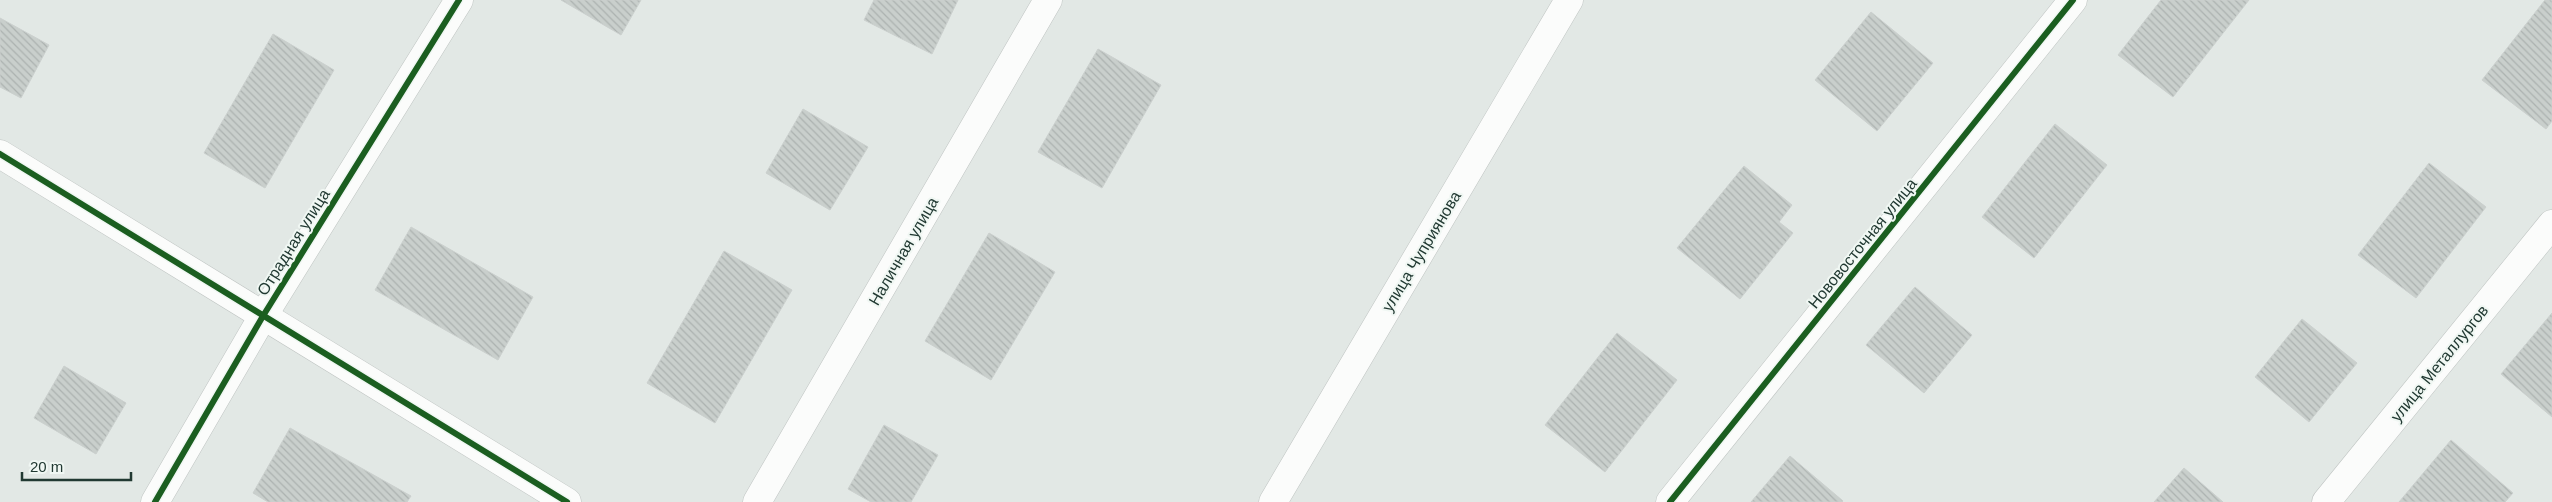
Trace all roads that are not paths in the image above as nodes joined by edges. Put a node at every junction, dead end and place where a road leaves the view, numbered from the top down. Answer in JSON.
{"nodes":[{"id":1,"x":459,"y":0,"type":"edge"},
{"id":2,"x":1048,"y":0,"type":"edge"},
{"id":3,"x":1569,"y":0,"type":"edge"},
{"id":4,"x":2073,"y":0,"type":"edge"},
{"id":5,"x":0,"y":154,"type":"edge"},
{"id":6,"x":2552,"y":224,"type":"edge"},
{"id":7,"x":263,"y":316,"type":"junction"},
{"id":8,"x":155,"y":502,"type":"edge"},
{"id":9,"x":567,"y":502,"type":"edge"},
{"id":10,"x":758,"y":502,"type":"edge"},
{"id":11,"x":1273,"y":502,"type":"edge"},
{"id":12,"x":1670,"y":502,"type":"edge"},
{"id":13,"x":2326,"y":502,"type":"edge"}],
"edges":[{"from":1,"to":7,"type":"street","name":"Отрадная улица"},
{"from":2,"to":10,"type":"street","name":"Наличная улица"},
{"from":3,"to":11,"type":"street","name":"улица Чуприянова"},
{"from":4,"to":12,"type":"street","name":"Нововосточная улица"},
{"from":5,"to":7,"type":"street"},
{"from":6,"to":13,"type":"street","name":"улица Металлургов"},
{"from":7,"to":8,"type":"street","name":"Отрадная улица"},
{"from":7,"to":9,"type":"street"}]}
